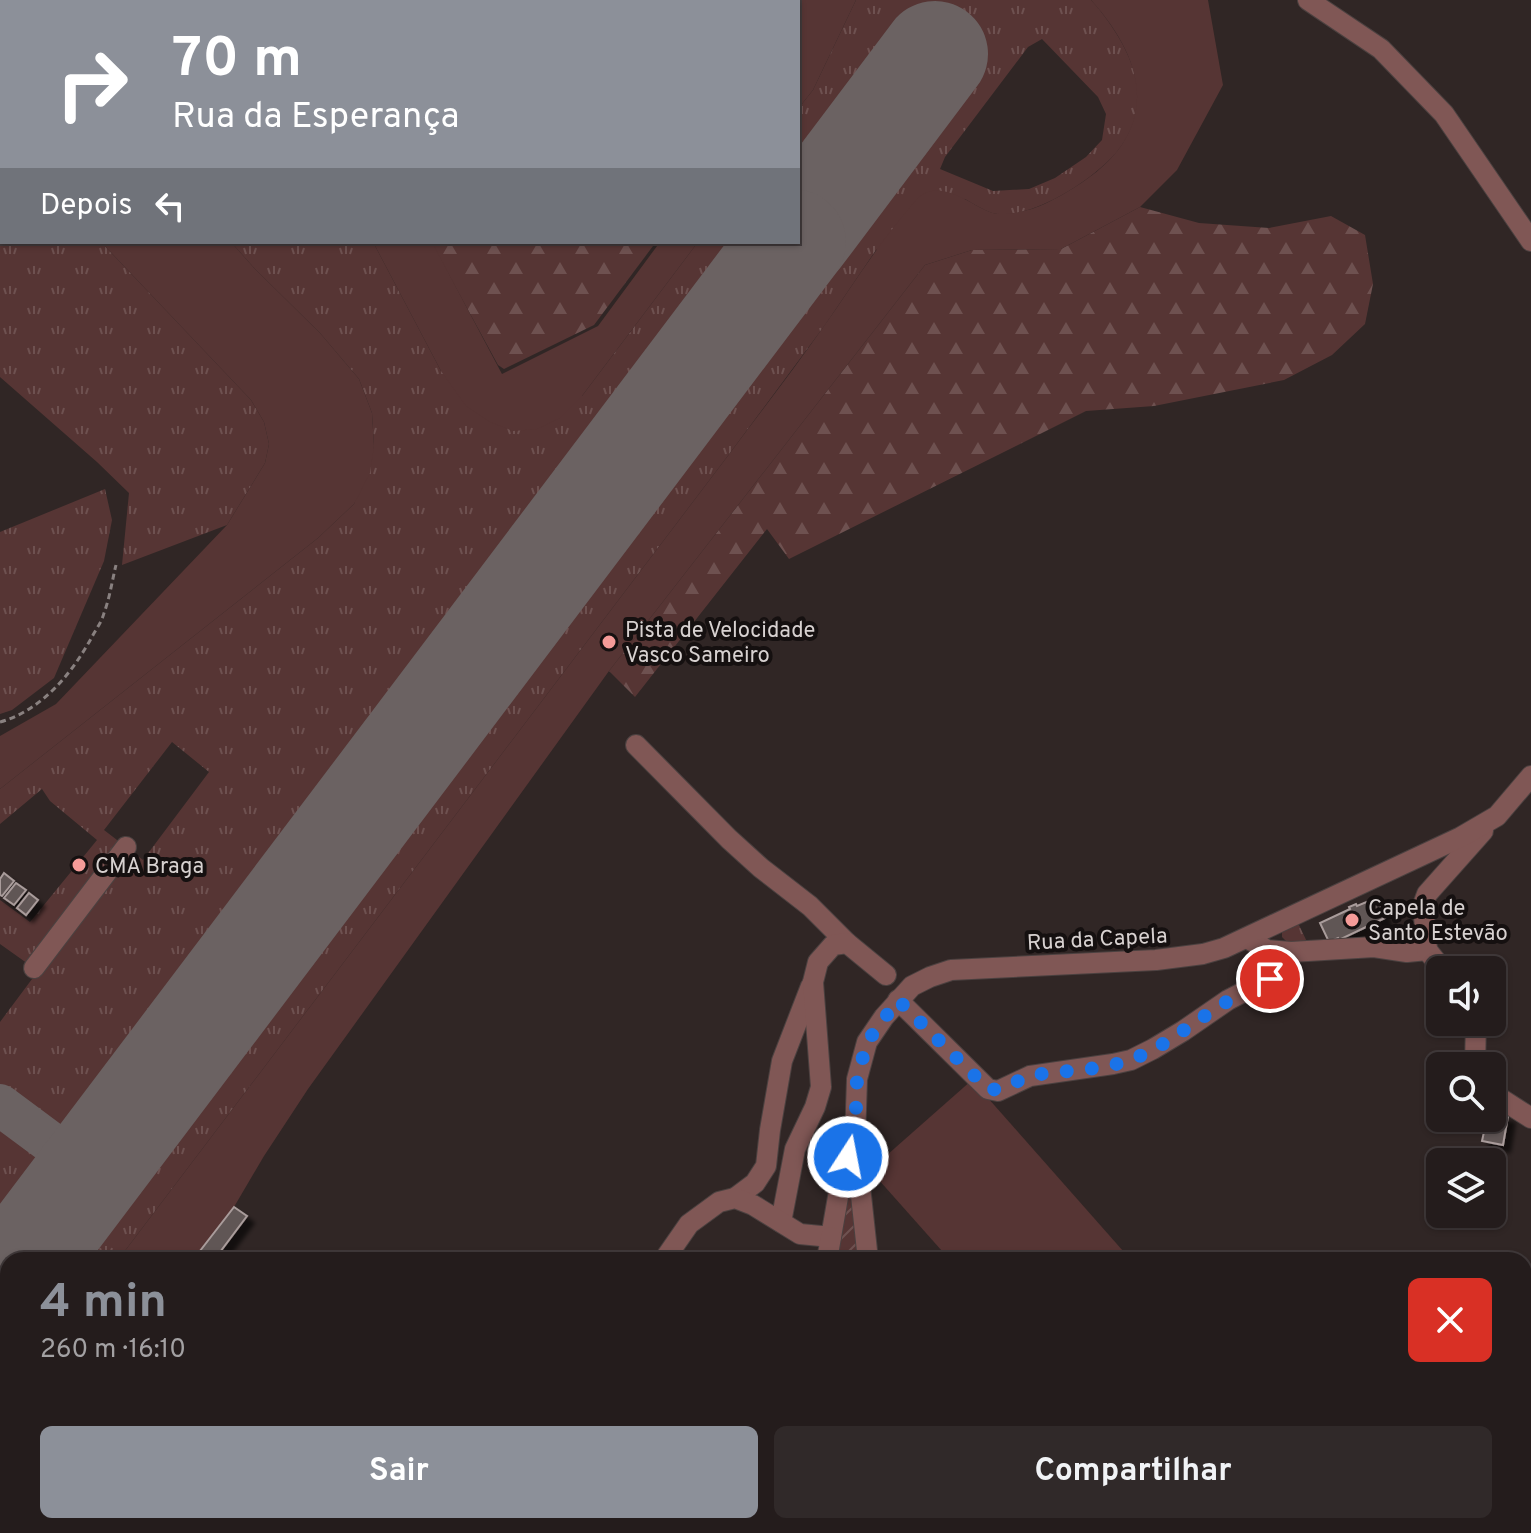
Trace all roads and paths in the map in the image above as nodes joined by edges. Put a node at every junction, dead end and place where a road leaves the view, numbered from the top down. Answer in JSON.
{"nodes":[{"id":1,"x":1308,"y":0,"type":"edge"},
{"id":2,"x":1531,"y":241,"type":"edge"},
{"id":3,"x":116,"y":565,"type":"dead end"},
{"id":4,"x":0,"y":722,"type":"edge"},
{"id":5,"x":636,"y":745,"type":"dead end"},
{"id":6,"x":1531,"y":776,"type":"edge"},
{"id":7,"x":1497,"y":816,"type":"junction"},
{"id":8,"x":126,"y":847,"type":"dead end"},
{"id":9,"x":1247,"y":938,"type":"junction"},
{"id":10,"x":847,"y":943,"type":"junction"},
{"id":11,"x":1427,"y":950,"type":"junction"},
{"id":12,"x":1291,"y":952,"type":"junction"},
{"id":13,"x":1432,"y":956,"type":"edge"},
{"id":14,"x":34,"y":968,"type":"dead end"},
{"id":15,"x":886,"y":975,"type":"dead end"},
{"id":16,"x":813,"y":982,"type":"junction"},
{"id":17,"x":898,"y":1000,"type":"junction"},
{"id":18,"x":1506,"y":1102,"type":"edge"},
{"id":19,"x":1531,"y":1118,"type":"edge"},
{"id":20,"x":855,"y":1135,"type":"junction"},
{"id":21,"x":735,"y":1198,"type":"junction"},
{"id":22,"x":781,"y":1222,"type":"junction"},
{"id":23,"x":831,"y":1237,"type":"junction"},
{"id":24,"x":670,"y":1252,"type":"edge"},
{"id":25,"x":828,"y":1252,"type":"edge"},
{"id":26,"x":867,"y":1252,"type":"edge"}],
"edges":[{"from":1,"to":2,"type":"street"},
{"from":3,"to":4,"type":"path"},
{"from":5,"to":10,"type":"street"},
{"from":6,"to":7,"type":"street","name":"Rua da Capela"},
{"from":7,"to":9,"type":"street","name":"Rua da Capela"},
{"from":7,"to":11,"type":"street"},
{"from":8,"to":14,"type":"street"},
{"from":9,"to":12,"type":"street"},
{"from":9,"to":17,"type":"street","name":"Rua da Capela"},
{"from":10,"to":15,"type":"street"},
{"from":10,"to":16,"type":"street"},
{"from":11,"to":12,"type":"street"},
{"from":11,"to":13,"type":"street"},
{"from":12,"to":17,"type":"street"},
{"from":16,"to":21,"type":"street"},
{"from":16,"to":22,"type":"street"},
{"from":17,"to":20,"type":"street","name":"Rua da Capela"},
{"from":18,"to":19,"type":"street"},
{"from":20,"to":23,"type":"street"},
{"from":20,"to":26,"type":"street","name":"Rua da Capela"},
{"from":21,"to":22,"type":"street"},
{"from":21,"to":24,"type":"street"},
{"from":22,"to":23,"type":"street"},
{"from":23,"to":25,"type":"street"}]}
